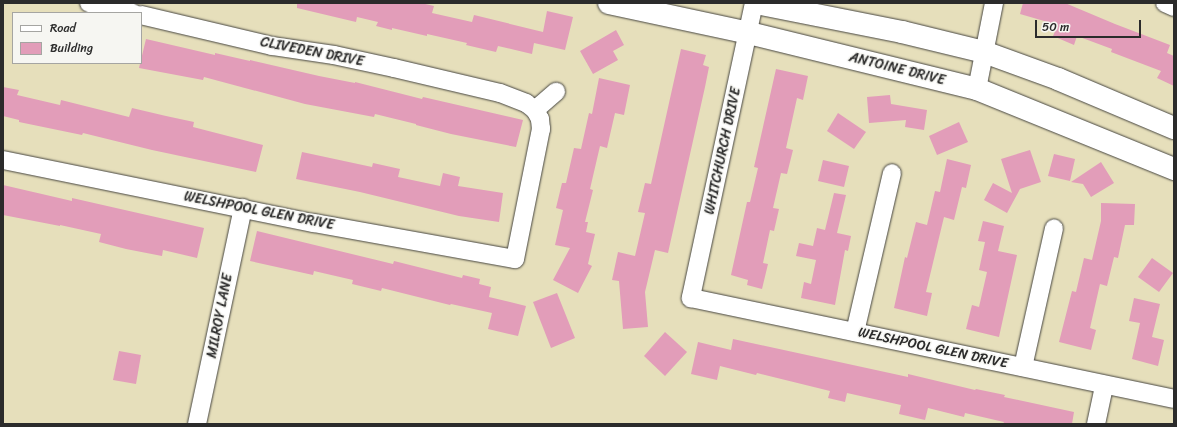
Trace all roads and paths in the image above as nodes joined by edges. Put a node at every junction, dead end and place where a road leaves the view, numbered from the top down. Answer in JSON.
{"nodes":[{"id":1,"x":89,"y":3,"type":"edge"},
{"id":2,"x":609,"y":3,"type":"edge"},
{"id":3,"x":755,"y":3,"type":"edge"},
{"id":4,"x":994,"y":3,"type":"edge"},
{"id":5,"x":1165,"y":3,"type":"edge"},
{"id":6,"x":1174,"y":8,"type":"edge"},
{"id":7,"x":129,"y":12,"type":"edge"},
{"id":8,"x":142,"y":15,"type":"edge"},
{"id":9,"x":749,"y":33,"type":"junction"},
{"id":10,"x":984,"y":52,"type":"junction"},
{"id":11,"x":977,"y":89,"type":"junction"},
{"id":12,"x":556,"y":92,"type":"dead end"},
{"id":13,"x":535,"y":110,"type":"junction"},
{"id":14,"x":1174,"y":128,"type":"edge"},
{"id":15,"x":3,"y":160,"type":"edge"},
{"id":16,"x":1174,"y":169,"type":"edge"},
{"id":17,"x":892,"y":173,"type":"dead end"},
{"id":18,"x":243,"y":208,"type":"junction"},
{"id":19,"x":1054,"y":228,"type":"dead end"},
{"id":20,"x":691,"y":298,"type":"joint"},
{"id":21,"x":855,"y":332,"type":"junction"},
{"id":22,"x":1023,"y":367,"type":"junction"},
{"id":23,"x":1104,"y":385,"type":"junction"},
{"id":24,"x":1174,"y":399,"type":"edge"},
{"id":25,"x":197,"y":424,"type":"edge"},
{"id":26,"x":1096,"y":424,"type":"edge"}],
"edges":[{"from":1,"to":7,"type":"street"},
{"from":2,"to":9,"type":"main road","name":"ANTOINE DRIVE"},
{"from":3,"to":9,"type":"street","name":"WHITCHURCH DRIVE"},
{"from":3,"to":10,"type":"main road"},
{"from":4,"to":10,"type":"street"},
{"from":5,"to":6,"type":"street"},
{"from":8,"to":13,"type":"street","name":"CLIVEDEN DRIVE"},
{"from":9,"to":11,"type":"main road","name":"ANTOINE DRIVE"},
{"from":9,"to":20,"type":"street","name":"WHITCHURCH DRIVE"},
{"from":10,"to":11,"type":"street"},
{"from":10,"to":14,"type":"main road"},
{"from":11,"to":16,"type":"main road","name":"ANTOINE DRIVE"},
{"from":12,"to":13,"type":"street"},
{"from":13,"to":18,"type":"street","name":"WELSHPOOL GLEN DRIVE"},
{"from":15,"to":18,"type":"street","name":"WELSHPOOL GLEN DRIVE"},
{"from":17,"to":21,"type":"street"},
{"from":18,"to":25,"type":"street","name":"MILROY LANE"},
{"from":19,"to":22,"type":"street"},
{"from":20,"to":21,"type":"street","name":"WELSHPOOL GLEN DRIVE"},
{"from":21,"to":22,"type":"street","name":"WELSHPOOL GLEN DRIVE"},
{"from":22,"to":23,"type":"street","name":"WELSHPOOL GLEN DRIVE"},
{"from":23,"to":24,"type":"street","name":"WELSHPOOL GLEN DRIVE"},
{"from":23,"to":26,"type":"street"}]}
